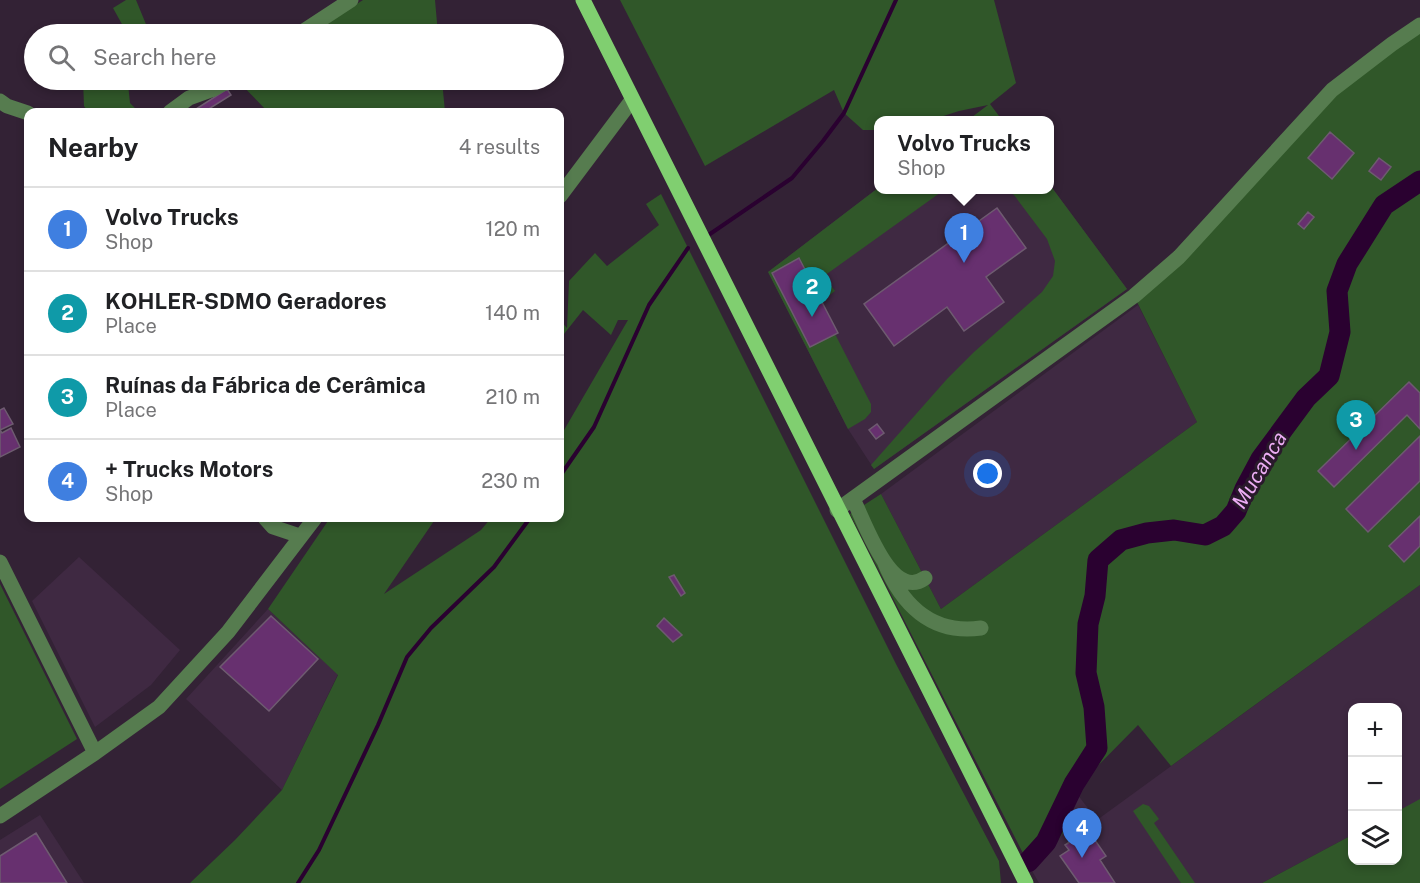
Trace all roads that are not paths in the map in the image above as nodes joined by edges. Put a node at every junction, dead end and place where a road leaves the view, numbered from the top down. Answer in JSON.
{"nodes":[{"id":1,"x":351,"y":0,"type":"edge"},
{"id":2,"x":583,"y":0,"type":"edge"},
{"id":3,"x":314,"y":24,"type":"edge"},
{"id":4,"x":1420,"y":25,"type":"edge"},
{"id":5,"x":207,"y":90,"type":"edge"},
{"id":6,"x":632,"y":100,"type":"junction"},
{"id":7,"x":0,"y":101,"type":"edge"},
{"id":8,"x":175,"y":108,"type":"edge"},
{"id":9,"x":24,"y":112,"type":"edge"},
{"id":10,"x":564,"y":190,"type":"edge"},
{"id":11,"x":854,"y":499,"type":"junction"},
{"id":12,"x":837,"y":510,"type":"junction"},
{"id":13,"x":269,"y":522,"type":"edge"},
{"id":14,"x":312,"y":522,"type":"edge"},
{"id":15,"x":300,"y":536,"type":"junction"},
{"id":16,"x":884,"y":561,"type":"junction"},
{"id":17,"x":0,"y":562,"type":"edge"},
{"id":18,"x":925,"y":579,"type":"dead end"},
{"id":19,"x":981,"y":628,"type":"dead end"},
{"id":20,"x":95,"y":753,"type":"junction"},
{"id":21,"x":0,"y":816,"type":"edge"},
{"id":22,"x":1026,"y":883,"type":"edge"}],
"edges":[{"from":1,"to":3,"type":"street"},
{"from":2,"to":6,"type":"main road"},
{"from":4,"to":11,"type":"street"},
{"from":5,"to":8,"type":"street"},
{"from":6,"to":10,"type":"street"},
{"from":6,"to":12,"type":"main road"},
{"from":7,"to":9,"type":"street"},
{"from":11,"to":12,"type":"street"},
{"from":11,"to":16,"type":"street"},
{"from":12,"to":22,"type":"main road"},
{"from":13,"to":15,"type":"street"},
{"from":14,"to":15,"type":"street"},
{"from":15,"to":20,"type":"street"},
{"from":16,"to":18,"type":"street"},
{"from":16,"to":19,"type":"street"},
{"from":17,"to":20,"type":"street"},
{"from":20,"to":21,"type":"street"}]}
